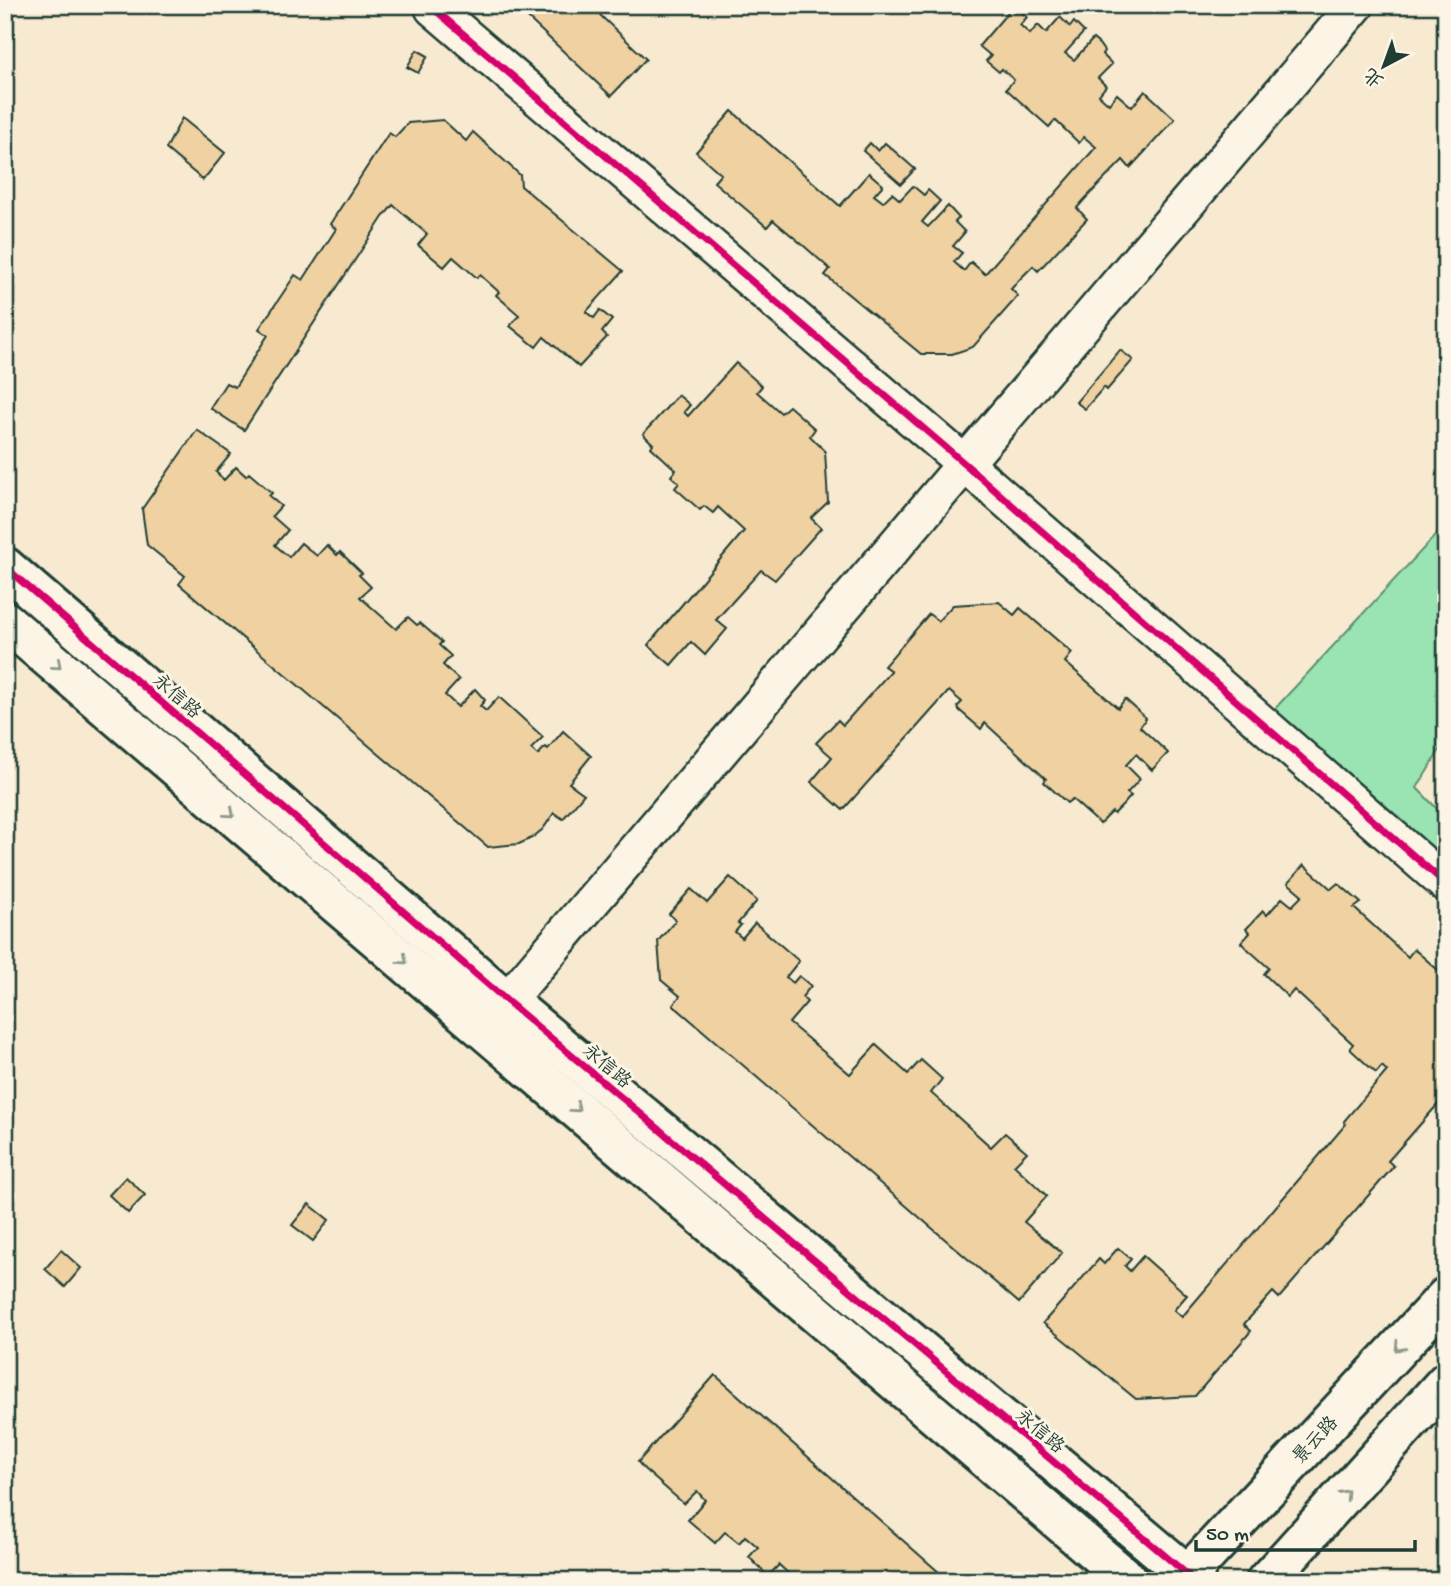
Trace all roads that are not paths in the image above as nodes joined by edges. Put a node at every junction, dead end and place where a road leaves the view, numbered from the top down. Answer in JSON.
{"nodes":[{"id":1,"x":1356,"y":5,"type":"edge"},
{"id":2,"x":433,"y":8,"type":"dead end"},
{"id":3,"x":965,"y":464,"type":"junction"},
{"id":4,"x":5,"y":567,"type":"edge"},
{"id":5,"x":5,"y":621,"type":"edge"},
{"id":6,"x":1446,"y":884,"type":"edge"},
{"id":7,"x":507,"y":1001,"type":"junction"},
{"id":8,"x":1446,"y":1297,"type":"edge"},
{"id":9,"x":1446,"y":1382,"type":"edge"},
{"id":10,"x":1188,"y":1578,"type":"edge"},
{"id":11,"x":1129,"y":1581,"type":"edge"},
{"id":12,"x":1266,"y":1581,"type":"edge"}],
"edges":[{"from":1,"to":3,"type":"street"},
{"from":2,"to":3,"type":"street"},
{"from":3,"to":6,"type":"street"},
{"from":3,"to":7,"type":"street"},
{"from":4,"to":7,"type":"street","name":"永信路"},
{"from":5,"to":11,"type":"street","one_way":true},
{"from":7,"to":10,"type":"street","name":"永信路"},
{"from":8,"to":10,"type":"street","name":"景云路","one_way":true},
{"from":12,"to":9,"type":"street","one_way":true}]}
